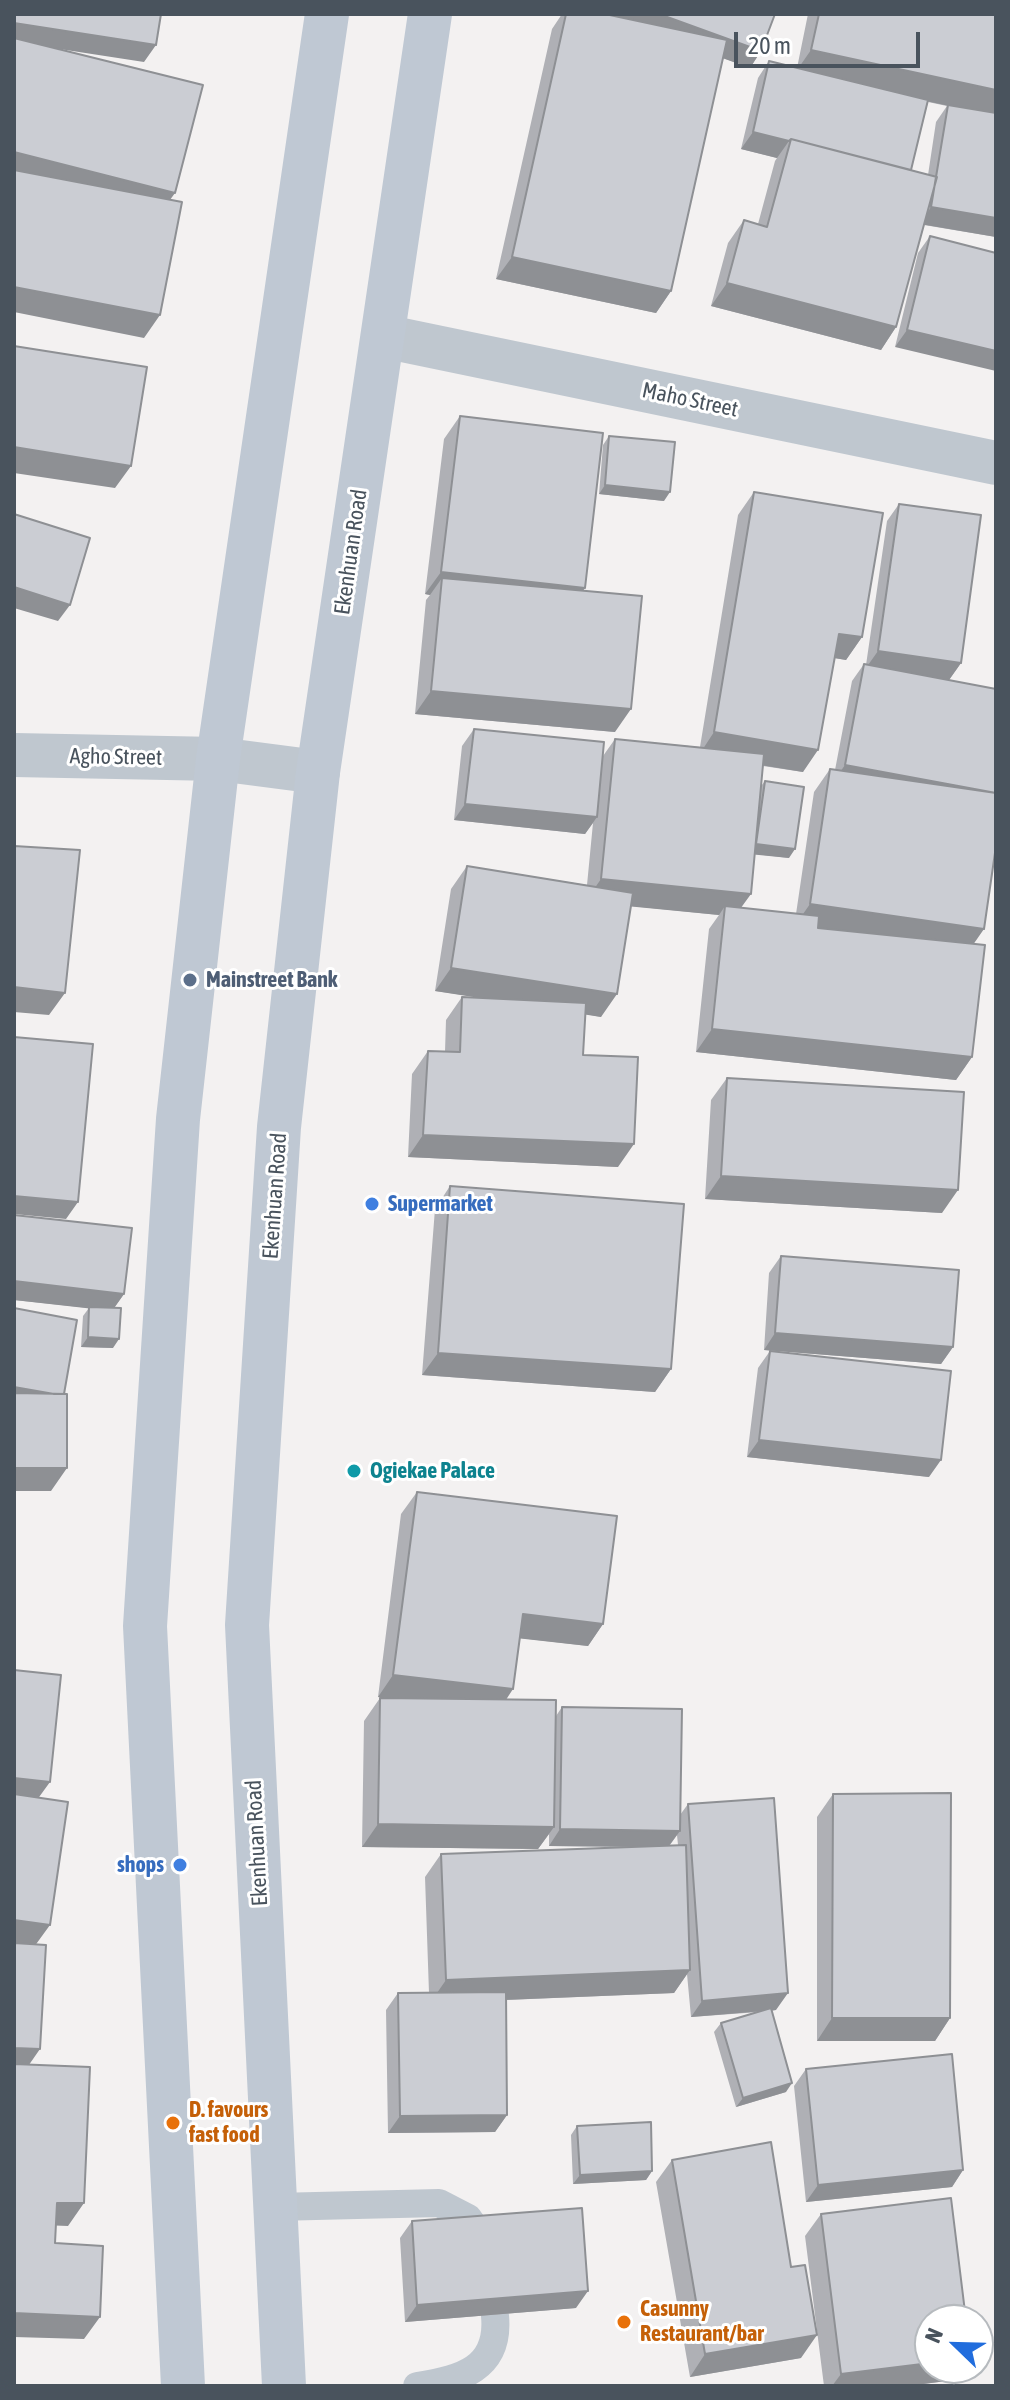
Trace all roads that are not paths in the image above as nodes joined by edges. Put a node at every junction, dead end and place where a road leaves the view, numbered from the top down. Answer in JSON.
{"nodes":[{"id":1,"x":327,"y":14,"type":"edge"},
{"id":2,"x":430,"y":14,"type":"edge"},
{"id":3,"x":383,"y":336,"type":"junction"},
{"id":4,"x":996,"y":463,"type":"edge"},
{"id":5,"x":14,"y":755,"type":"edge"},
{"id":6,"x":218,"y":759,"type":"junction"},
{"id":7,"x":318,"y":772,"type":"junction"},
{"id":8,"x":275,"y":2207,"type":"junction"},
{"id":9,"x":478,"y":2232,"type":"edge"},
{"id":10,"x":495,"y":2316,"type":"edge"},
{"id":11,"x":183,"y":2386,"type":"edge"},
{"id":12,"x":284,"y":2386,"type":"edge"},
{"id":13,"x":417,"y":2386,"type":"edge"}],
"edges":[{"from":1,"to":6,"type":"main road"},
{"from":2,"to":3,"type":"main road","name":"Ekenhuan Road"},
{"from":3,"to":4,"type":"street","name":"Maho Street"},
{"from":3,"to":7,"type":"main road","name":"Ekenhuan Road"},
{"from":5,"to":6,"type":"street","name":"Agho Street"},
{"from":6,"to":7,"type":"street","name":"Agho Street"},
{"from":6,"to":11,"type":"main road"},
{"from":7,"to":8,"type":"main road","name":"Ekenhuan Road"},
{"from":8,"to":9,"type":"lane"},
{"from":8,"to":12,"type":"main road","name":"Ekenhuan Road"},
{"from":10,"to":13,"type":"lane"}]}
